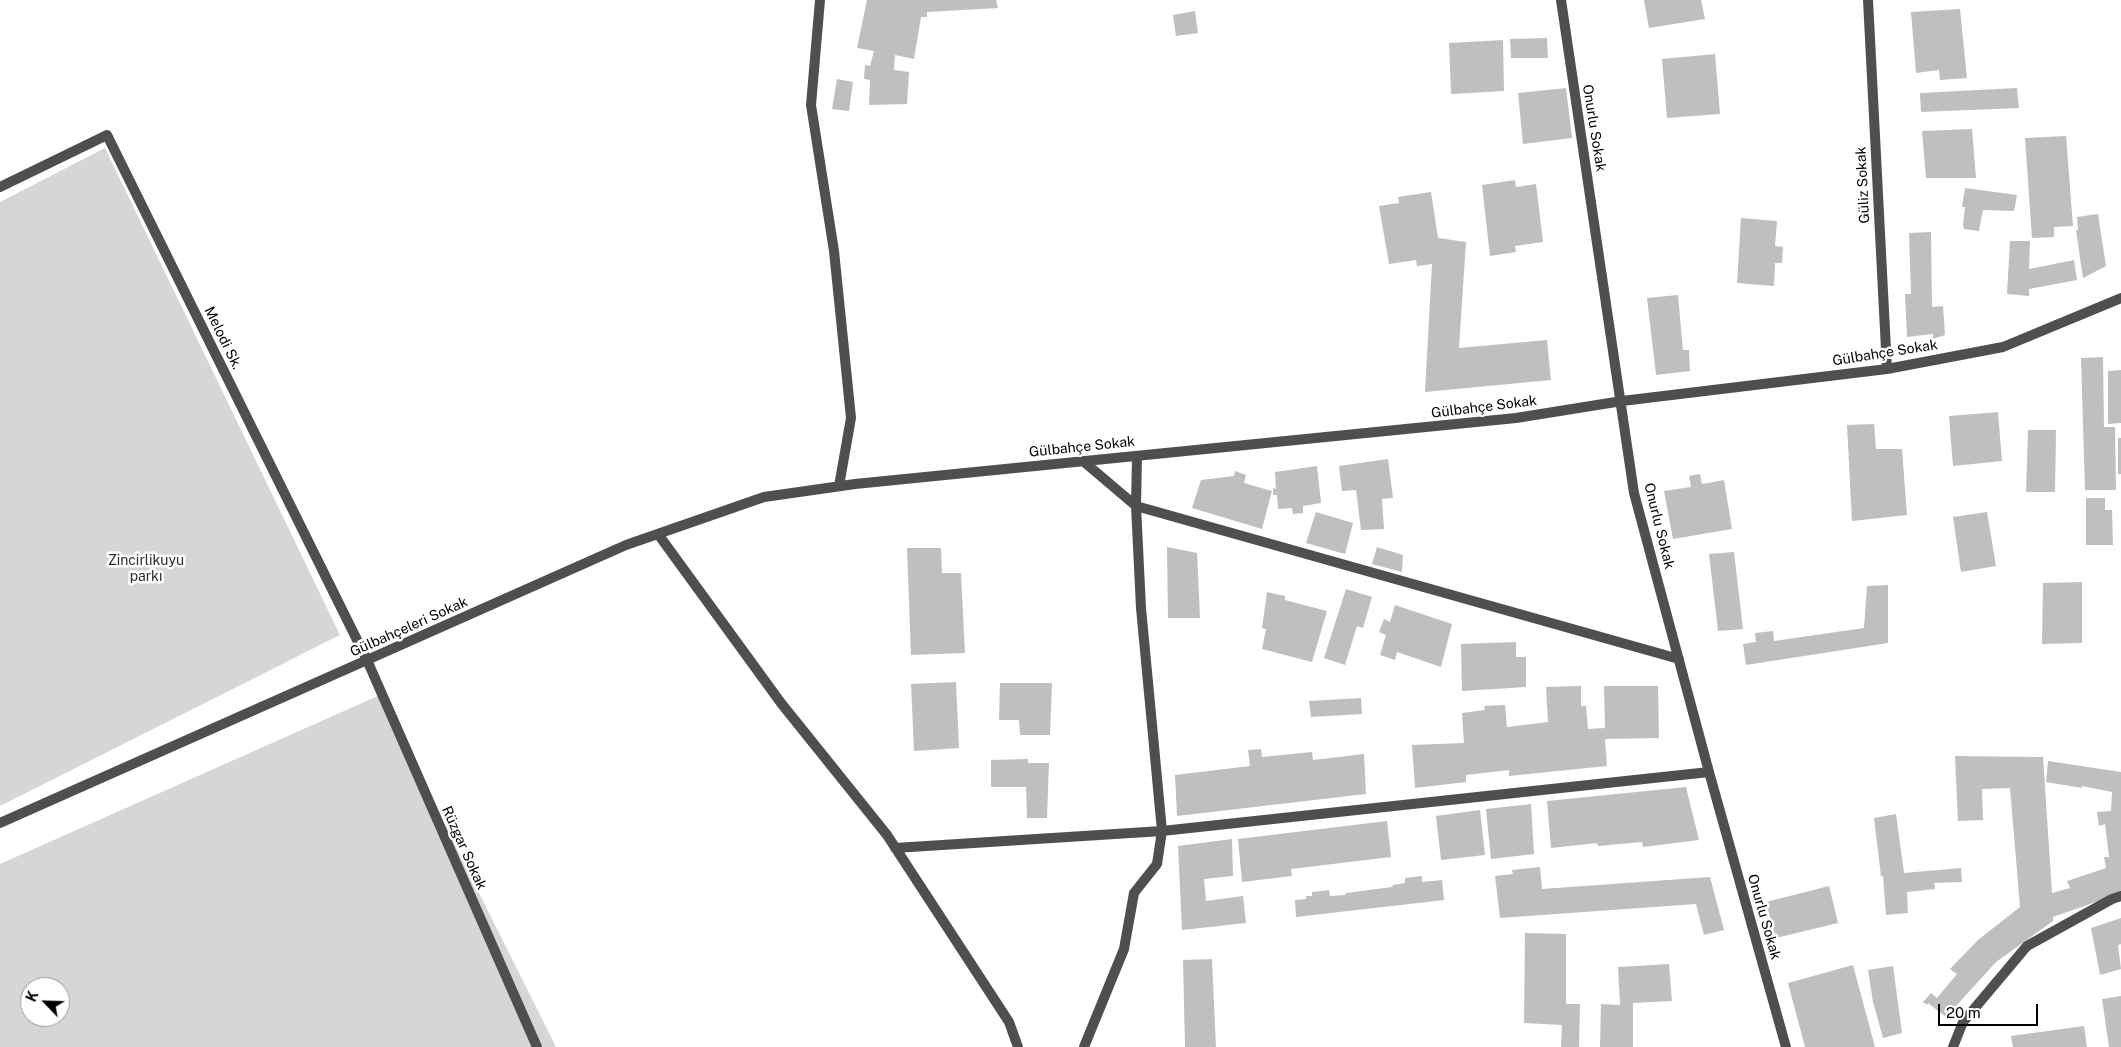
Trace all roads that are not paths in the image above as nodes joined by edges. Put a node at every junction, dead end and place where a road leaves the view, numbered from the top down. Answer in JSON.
{"nodes":[{"id":1,"x":820,"y":0,"type":"edge"},
{"id":2,"x":1560,"y":0,"type":"edge"},
{"id":3,"x":1868,"y":0,"type":"edge"},
{"id":4,"x":0,"y":187,"type":"edge"},
{"id":5,"x":2121,"y":298,"type":"edge"},
{"id":6,"x":1886,"y":369,"type":"junction"},
{"id":7,"x":1622,"y":401,"type":"junction"},
{"id":8,"x":1138,"y":456,"type":"junction"},
{"id":9,"x":1083,"y":461,"type":"junction"},
{"id":10,"x":839,"y":486,"type":"junction"},
{"id":11,"x":1136,"y":506,"type":"junction"},
{"id":12,"x":658,"y":534,"type":"junction"},
{"id":13,"x":1679,"y":659,"type":"junction"},
{"id":14,"x":367,"y":660,"type":"junction"},
{"id":15,"x":1709,"y":772,"type":"junction"},
{"id":16,"x":0,"y":823,"type":"edge"},
{"id":17,"x":1162,"y":831,"type":"junction"},
{"id":18,"x":895,"y":848,"type":"junction"},
{"id":19,"x":2121,"y":896,"type":"edge"},
{"id":20,"x":537,"y":1047,"type":"edge"},
{"id":21,"x":1018,"y":1047,"type":"edge"},
{"id":22,"x":1084,"y":1047,"type":"edge"},
{"id":23,"x":1786,"y":1047,"type":"edge"},
{"id":24,"x":1953,"y":1047,"type":"edge"}],
"edges":[{"from":1,"to":10,"type":"street"},
{"from":2,"to":7,"type":"street","name":"Onurlu Sokak"},
{"from":3,"to":6,"type":"street","name":"Güliz Sokak"},
{"from":4,"to":14,"type":"street","name":"Melodi Sk."},
{"from":5,"to":6,"type":"street","name":"Gülbahçe Sokak"},
{"from":6,"to":7,"type":"street","name":"Gülbahçe Sokak"},
{"from":7,"to":8,"type":"street","name":"Gülbahçe Sokak"},
{"from":7,"to":13,"type":"street","name":"Onurlu Sokak"},
{"from":8,"to":9,"type":"street","name":"Gülbahçe Sokak"},
{"from":8,"to":11,"type":"street"},
{"from":9,"to":10,"type":"street","name":"Gülbahçe Sokak"},
{"from":9,"to":11,"type":"street"},
{"from":10,"to":12,"type":"street","name":"Gülbahçeleri Sokak"},
{"from":11,"to":13,"type":"street"},
{"from":11,"to":17,"type":"street"},
{"from":12,"to":14,"type":"street","name":"Gülbahçeleri Sokak"},
{"from":12,"to":18,"type":"street"},
{"from":13,"to":15,"type":"street","name":"Onurlu Sokak"},
{"from":14,"to":16,"type":"street","name":"Gülbahçeleri Sokak"},
{"from":14,"to":20,"type":"street","name":"Rüzgar Sokak"},
{"from":15,"to":17,"type":"street"},
{"from":15,"to":23,"type":"street","name":"Onurlu Sokak"},
{"from":17,"to":18,"type":"street"},
{"from":17,"to":22,"type":"street"},
{"from":18,"to":21,"type":"street"},
{"from":19,"to":24,"type":"street"}]}
